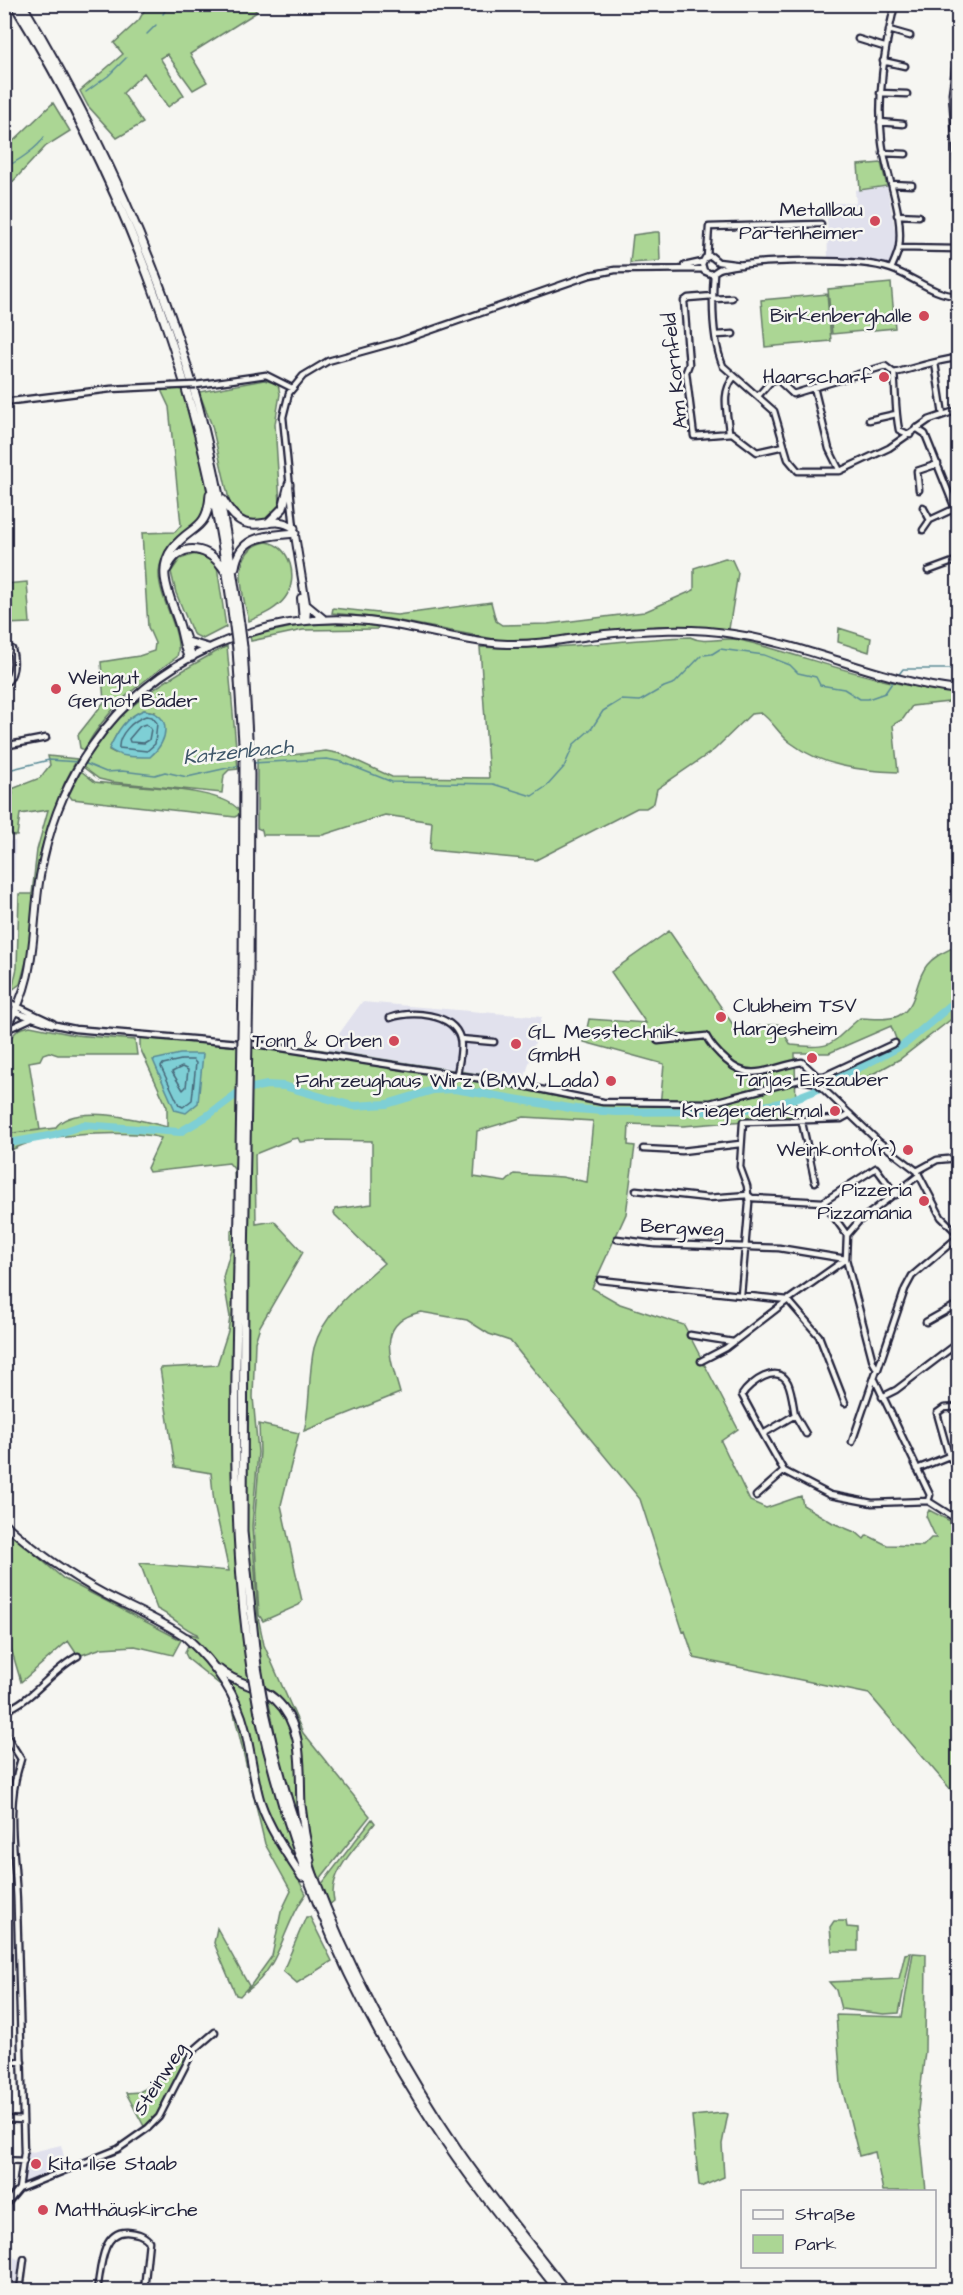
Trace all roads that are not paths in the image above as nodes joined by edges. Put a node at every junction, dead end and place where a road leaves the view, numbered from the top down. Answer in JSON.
{"nodes":[{"id":1,"x":14,"y":4,"type":"edge"},
{"id":2,"x":21,"y":4,"type":"edge"},
{"id":3,"x":895,"y":4,"type":"edge"},
{"id":4,"x":913,"y":4,"type":"edge"},
{"id":5,"x":923,"y":7,"type":"dead end"},
{"id":6,"x":889,"y":30,"type":"junction"},
{"id":7,"x":910,"y":36,"type":"dead end"},
{"id":8,"x":858,"y":39,"type":"dead end"},
{"id":9,"x":884,"y":47,"type":"junction"},
{"id":10,"x":958,"y":47,"type":"edge"},
{"id":11,"x":883,"y":61,"type":"junction"},
{"id":12,"x":905,"y":66,"type":"dead end"},
{"id":13,"x":880,"y":93,"type":"junction"},
{"id":14,"x":907,"y":94,"type":"dead end"},
{"id":15,"x":880,"y":123,"type":"junction"},
{"id":16,"x":903,"y":124,"type":"dead end"},
{"id":17,"x":883,"y":153,"type":"junction"},
{"id":18,"x":906,"y":154,"type":"dead end"},
{"id":19,"x":958,"y":177,"type":"edge"},
{"id":20,"x":891,"y":184,"type":"junction"},
{"id":21,"x":912,"y":185,"type":"dead end"},
{"id":22,"x":897,"y":215,"type":"junction"},
{"id":23,"x":919,"y":216,"type":"dead end"},
{"id":24,"x":821,"y":224,"type":"dead end"},
{"id":25,"x":899,"y":248,"type":"junction"},
{"id":26,"x":958,"y":250,"type":"edge"},
{"id":27,"x":710,"y":257,"type":"junction"},
{"id":28,"x":702,"y":262,"type":"junction"},
{"id":29,"x":718,"y":262,"type":"junction"},
{"id":30,"x":742,"y":265,"type":"junction"},
{"id":31,"x":678,"y":267,"type":"junction"},
{"id":32,"x":718,"y":268,"type":"junction"},
{"id":33,"x":703,"y":269,"type":"junction"},
{"id":34,"x":891,"y":269,"type":"junction"},
{"id":35,"x":711,"y":273,"type":"junction"},
{"id":36,"x":713,"y":295,"type":"junction"},
{"id":37,"x":958,"y":296,"type":"edge"},
{"id":38,"x":732,"y":298,"type":"dead end"},
{"id":39,"x":733,"y":334,"type":"dead end"},
{"id":40,"x":717,"y":335,"type":"junction"},
{"id":41,"x":958,"y":358,"type":"edge"},
{"id":42,"x":935,"y":363,"type":"junction"},
{"id":43,"x":894,"y":373,"type":"junction"},
{"id":44,"x":734,"y":378,"type":"junction"},
{"id":45,"x":814,"y":387,"type":"junction"},
{"id":46,"x":292,"y":388,"type":"junction"},
{"id":47,"x":758,"y":396,"type":"junction"},
{"id":48,"x":8,"y":402,"type":"edge"},
{"id":49,"x":958,"y":410,"type":"edge"},
{"id":50,"x":896,"y":414,"type":"junction"},
{"id":51,"x":943,"y":415,"type":"junction"},
{"id":52,"x":869,"y":420,"type":"dead end"},
{"id":53,"x":929,"y":420,"type":"junction"},
{"id":54,"x":916,"y":428,"type":"junction"},
{"id":55,"x":729,"y":434,"type":"junction"},
{"id":56,"x":925,"y":434,"type":"junction"},
{"id":57,"x":910,"y":435,"type":"junction"},
{"id":58,"x":784,"y":446,"type":"junction"},
{"id":59,"x":938,"y":464,"type":"junction"},
{"id":60,"x":840,"y":471,"type":"junction"},
{"id":61,"x":210,"y":479,"type":"junction"},
{"id":62,"x":289,"y":484,"type":"junction"},
{"id":63,"x":919,"y":490,"type":"dead end"},
{"id":64,"x":219,"y":492,"type":"junction"},
{"id":65,"x":923,"y":507,"type":"dead end"},
{"id":66,"x":956,"y":508,"type":"edge"},
{"id":67,"x":958,"y":516,"type":"edge"},
{"id":68,"x":930,"y":520,"type":"junction"},
{"id":69,"x":265,"y":524,"type":"junction"},
{"id":70,"x":295,"y":530,"type":"junction"},
{"id":71,"x":923,"y":530,"type":"dead end"},
{"id":72,"x":958,"y":560,"type":"edge"},
{"id":73,"x":928,"y":571,"type":"dead end"},
{"id":74,"x":231,"y":576,"type":"junction"},
{"id":75,"x":165,"y":577,"type":"junction"},
{"id":76,"x":302,"y":587,"type":"junction"},
{"id":77,"x":306,"y":604,"type":"junction"},
{"id":78,"x":324,"y":619,"type":"junction"},
{"id":79,"x":304,"y":621,"type":"junction"},
{"id":80,"x":180,"y":627,"type":"junction"},
{"id":81,"x":188,"y":642,"type":"junction"},
{"id":82,"x":208,"y":648,"type":"junction"},
{"id":83,"x":12,"y":649,"type":"dead end"},
{"id":84,"x":190,"y":658,"type":"junction"},
{"id":85,"x":4,"y":685,"type":"edge"},
{"id":86,"x":958,"y":690,"type":"edge"},
{"id":87,"x":46,"y":738,"type":"dead end"},
{"id":88,"x":4,"y":746,"type":"edge"},
{"id":89,"x":4,"y":1000,"type":"edge"},
{"id":90,"x":17,"y":1009,"type":"junction"},
{"id":91,"x":390,"y":1018,"type":"dead end"},
{"id":92,"x":32,"y":1019,"type":"junction"},
{"id":93,"x":64,"y":1026,"type":"junction"},
{"id":94,"x":4,"y":1030,"type":"edge"},
{"id":95,"x":460,"y":1039,"type":"junction"},
{"id":96,"x":658,"y":1041,"type":"dead end"},
{"id":97,"x":494,"y":1042,"type":"dead end"},
{"id":98,"x":895,"y":1043,"type":"dead end"},
{"id":99,"x":457,"y":1076,"type":"junction"},
{"id":100,"x":817,"y":1076,"type":"junction"},
{"id":101,"x":815,"y":1083,"type":"junction"},
{"id":102,"x":850,"y":1114,"type":"junction"},
{"id":103,"x":801,"y":1118,"type":"junction"},
{"id":104,"x":740,"y":1144,"type":"junction"},
{"id":105,"x":643,"y":1149,"type":"dead end"},
{"id":106,"x":958,"y":1158,"type":"edge"},
{"id":107,"x":918,"y":1174,"type":"junction"},
{"id":108,"x":815,"y":1182,"type":"dead end"},
{"id":109,"x":636,"y":1190,"type":"dead end"},
{"id":110,"x":748,"y":1195,"type":"junction"},
{"id":111,"x":896,"y":1196,"type":"junction"},
{"id":112,"x":823,"y":1202,"type":"junction"},
{"id":113,"x":847,"y":1235,"type":"junction"},
{"id":114,"x":958,"y":1236,"type":"edge"},
{"id":115,"x":617,"y":1239,"type":"dead end"},
{"id":116,"x":746,"y":1245,"type":"junction"},
{"id":117,"x":846,"y":1259,"type":"junction"},
{"id":118,"x":600,"y":1280,"type":"dead end"},
{"id":119,"x":741,"y":1295,"type":"junction"},
{"id":120,"x":788,"y":1300,"type":"junction"},
{"id":121,"x":958,"y":1304,"type":"edge"},
{"id":122,"x":926,"y":1322,"type":"dead end"},
{"id":123,"x":690,"y":1335,"type":"dead end"},
{"id":124,"x":733,"y":1342,"type":"junction"},
{"id":125,"x":958,"y":1345,"type":"edge"},
{"id":126,"x":701,"y":1361,"type":"dead end"},
{"id":127,"x":877,"y":1369,"type":"junction"},
{"id":128,"x":874,"y":1380,"type":"junction"},
{"id":129,"x":882,"y":1397,"type":"junction"},
{"id":130,"x":845,"y":1403,"type":"dead end"},
{"id":131,"x":958,"y":1407,"type":"edge"},
{"id":132,"x":795,"y":1415,"type":"junction"},
{"id":133,"x":763,"y":1434,"type":"junction"},
{"id":134,"x":806,"y":1434,"type":"dead end"},
{"id":135,"x":852,"y":1442,"type":"dead end"},
{"id":136,"x":949,"y":1456,"type":"junction"},
{"id":137,"x":916,"y":1468,"type":"junction"},
{"id":138,"x":958,"y":1469,"type":"edge"},
{"id":139,"x":784,"y":1471,"type":"junction"},
{"id":140,"x":756,"y":1497,"type":"dead end"},
{"id":141,"x":928,"y":1501,"type":"junction"},
{"id":142,"x":958,"y":1520,"type":"edge"},
{"id":143,"x":4,"y":1523,"type":"edge"},
{"id":144,"x":958,"y":1539,"type":"edge"},
{"id":145,"x":187,"y":1638,"type":"joint"},
{"id":146,"x":78,"y":1656,"type":"dead end"},
{"id":147,"x":215,"y":1667,"type":"junction"},
{"id":148,"x":4,"y":1711,"type":"edge"},
{"id":149,"x":4,"y":1731,"type":"edge"},
{"id":150,"x":313,"y":1886,"type":"junction"},
{"id":151,"x":215,"y":2032,"type":"dead end"},
{"id":152,"x":4,"y":2061,"type":"edge"},
{"id":153,"x":22,"y":2062,"type":"junction"},
{"id":154,"x":4,"y":2119,"type":"edge"},
{"id":155,"x":23,"y":2120,"type":"junction"},
{"id":156,"x":4,"y":2160,"type":"edge"},
{"id":157,"x":24,"y":2161,"type":"junction"},
{"id":158,"x":19,"y":2189,"type":"junction"},
{"id":159,"x":4,"y":2207,"type":"edge"},
{"id":160,"x":24,"y":2259,"type":"dead end"},
{"id":161,"x":20,"y":2290,"type":"edge"},
{"id":162,"x":97,"y":2290,"type":"edge"},
{"id":163,"x":144,"y":2290,"type":"edge"},
{"id":164,"x":558,"y":2290,"type":"edge"},
{"id":165,"x":565,"y":2290,"type":"edge"}],
"edges":[{"from":1,"to":61,"type":"highway"},
{"from":2,"to":64,"type":"highway"},
{"from":3,"to":6,"type":"street"},
{"from":4,"to":5,"type":"street"},
{"from":6,"to":7,"type":"street"},
{"from":6,"to":9,"type":"street"},
{"from":8,"to":9,"type":"street"},
{"from":9,"to":11,"type":"street"},
{"from":10,"to":19,"type":"street"},
{"from":11,"to":12,"type":"street"},
{"from":11,"to":13,"type":"street"},
{"from":13,"to":14,"type":"street"},
{"from":13,"to":15,"type":"street"},
{"from":15,"to":16,"type":"street"},
{"from":15,"to":17,"type":"street"},
{"from":17,"to":18,"type":"street"},
{"from":17,"to":20,"type":"street"},
{"from":20,"to":21,"type":"street"},
{"from":20,"to":22,"type":"street"},
{"from":22,"to":23,"type":"street"},
{"from":22,"to":25,"type":"street"},
{"from":24,"to":27,"type":"street"},
{"from":25,"to":26,"type":"street"},
{"from":25,"to":34,"type":"street"},
{"from":27,"to":28,"type":"street"},
{"from":27,"to":29,"type":"street"},
{"from":28,"to":31,"type":"street"},
{"from":28,"to":33,"type":"street"},
{"from":29,"to":30,"type":"street"},
{"from":29,"to":32,"type":"street"},
{"from":30,"to":32,"type":"street"},
{"from":30,"to":34,"type":"street"},
{"from":31,"to":33,"type":"street"},
{"from":31,"to":46,"type":"street"},
{"from":32,"to":35,"type":"street"},
{"from":33,"to":35,"type":"street"},
{"from":34,"to":37,"type":"street"},
{"from":35,"to":36,"type":"street"},
{"from":36,"to":38,"type":"street"},
{"from":36,"to":40,"type":"street"},
{"from":36,"to":55,"type":"street","name":"Am Kornfeld"},
{"from":39,"to":40,"type":"street"},
{"from":40,"to":44,"type":"street"},
{"from":41,"to":42,"type":"street"},
{"from":42,"to":43,"type":"street"},
{"from":42,"to":51,"type":"street"},
{"from":43,"to":45,"type":"street"},
{"from":43,"to":50,"type":"street"},
{"from":44,"to":47,"type":"street"},
{"from":44,"to":55,"type":"street"},
{"from":45,"to":47,"type":"street"},
{"from":45,"to":60,"type":"street"},
{"from":46,"to":48,"type":"street","bridge":true},
{"from":46,"to":62,"type":"street"},
{"from":47,"to":58,"type":"street"},
{"from":49,"to":51,"type":"street"},
{"from":50,"to":52,"type":"street"},
{"from":50,"to":57,"type":"street"},
{"from":51,"to":53,"type":"street"},
{"from":53,"to":54,"type":"street"},
{"from":53,"to":56,"type":"street"},
{"from":54,"to":56,"type":"street"},
{"from":54,"to":57,"type":"street"},
{"from":55,"to":58,"type":"street"},
{"from":56,"to":59,"type":"street"},
{"from":57,"to":60,"type":"street"},
{"from":58,"to":60,"type":"street"},
{"from":59,"to":63,"type":"street"},
{"from":59,"to":66,"type":"street"},
{"from":61,"to":74,"type":"highway"},
{"from":61,"to":75,"type":"highway"},
{"from":62,"to":69,"type":"highway"},
{"from":62,"to":70,"type":"street"},
{"from":64,"to":69,"type":"highway"},
{"from":64,"to":74,"type":"highway"},
{"from":65,"to":68,"type":"street"},
{"from":66,"to":67,"type":"street"},
{"from":66,"to":68,"type":"street"},
{"from":68,"to":71,"type":"street"},
{"from":69,"to":70,"type":"highway"},
{"from":70,"to":74,"type":"highway"},
{"from":70,"to":76,"type":"main road"},
{"from":72,"to":73,"type":"street"},
{"from":74,"to":75,"type":"highway"},
{"from":74,"to":150,"type":"highway","bridge":true},
{"from":75,"to":80,"type":"highway"},
{"from":76,"to":77,"type":"main road"},
{"from":76,"to":79,"type":"main road"},
{"from":77,"to":78,"type":"main road"},
{"from":77,"to":79,"type":"main road"},
{"from":78,"to":79,"type":"main road"},
{"from":78,"to":86,"type":"main road"},
{"from":79,"to":82,"type":"main road"},
{"from":80,"to":81,"type":"highway"},
{"from":80,"to":84,"type":"highway"},
{"from":81,"to":82,"type":"highway"},
{"from":81,"to":84,"type":"highway"},
{"from":82,"to":84,"type":"main road"},
{"from":83,"to":85,"type":"street"},
{"from":84,"to":90,"type":"main road"},
{"from":87,"to":88,"type":"street"},
{"from":89,"to":90,"type":"street"},
{"from":90,"to":92,"type":"street"},
{"from":90,"to":93,"type":"street"},
{"from":90,"to":94,"type":"main road"},
{"from":91,"to":95,"type":"street"},
{"from":92,"to":93,"type":"street"},
{"from":92,"to":94,"type":"street"},
{"from":93,"to":99,"type":"street"},
{"from":95,"to":97,"type":"street"},
{"from":95,"to":99,"type":"street"},
{"from":96,"to":100,"type":"street"},
{"from":98,"to":100,"type":"street"},
{"from":99,"to":101,"type":"street"},
{"from":100,"to":101,"type":"street"},
{"from":101,"to":102,"type":"street"},
{"from":102,"to":103,"type":"street"},
{"from":102,"to":107,"type":"street"},
{"from":103,"to":104,"type":"street"},
{"from":103,"to":108,"type":"street"},
{"from":104,"to":105,"type":"street"},
{"from":104,"to":110,"type":"street","name":"Bergweg"},
{"from":106,"to":107,"type":"street"},
{"from":107,"to":111,"type":"street"},
{"from":107,"to":114,"type":"street"},
{"from":109,"to":110,"type":"street"},
{"from":110,"to":112,"type":"street"},
{"from":110,"to":116,"type":"street","name":"Bergweg"},
{"from":111,"to":112,"type":"street"},
{"from":111,"to":113,"type":"street"},
{"from":112,"to":113,"type":"street"},
{"from":113,"to":117,"type":"street"},
{"from":114,"to":127,"type":"street"},
{"from":115,"to":116,"type":"street","name":"Bergweg"},
{"from":116,"to":117,"type":"street","name":"Bergweg"},
{"from":116,"to":119,"type":"street"},
{"from":117,"to":120,"type":"street"},
{"from":117,"to":127,"type":"street"},
{"from":118,"to":119,"type":"street"},
{"from":119,"to":120,"type":"street"},
{"from":120,"to":124,"type":"street"},
{"from":120,"to":130,"type":"street"},
{"from":121,"to":122,"type":"street"},
{"from":123,"to":124,"type":"street"},
{"from":124,"to":126,"type":"street"},
{"from":125,"to":129,"type":"street"},
{"from":127,"to":128,"type":"street"},
{"from":128,"to":129,"type":"street"},
{"from":128,"to":135,"type":"street"},
{"from":129,"to":137,"type":"street"},
{"from":131,"to":136,"type":"street"},
{"from":132,"to":133,"type":"street"},
{"from":132,"to":133,"type":"street"},
{"from":132,"to":134,"type":"street"},
{"from":133,"to":139,"type":"street"},
{"from":136,"to":137,"type":"street"},
{"from":136,"to":138,"type":"street"},
{"from":137,"to":141,"type":"street"},
{"from":139,"to":140,"type":"street"},
{"from":139,"to":141,"type":"street"},
{"from":141,"to":142,"type":"street"},
{"from":142,"to":144,"type":"street"},
{"from":143,"to":145,"type":"main road"},
{"from":145,"to":147,"type":"highway"},
{"from":146,"to":148,"type":"street"},
{"from":147,"to":150,"type":"highway"},
{"from":147,"to":150,"type":"highway"},
{"from":149,"to":153,"type":"street"},
{"from":150,"to":164,"type":"highway"},
{"from":150,"to":165,"type":"highway"},
{"from":151,"to":158,"type":"street","name":"Steinweg"},
{"from":152,"to":153,"type":"street"},
{"from":153,"to":155,"type":"street"},
{"from":154,"to":155,"type":"street"},
{"from":155,"to":157,"type":"street"},
{"from":156,"to":157,"type":"street"},
{"from":157,"to":158,"type":"street"},
{"from":158,"to":159,"type":"street","name":"Steinweg"},
{"from":160,"to":161,"type":"street"},
{"from":162,"to":163,"type":"street"}]}
